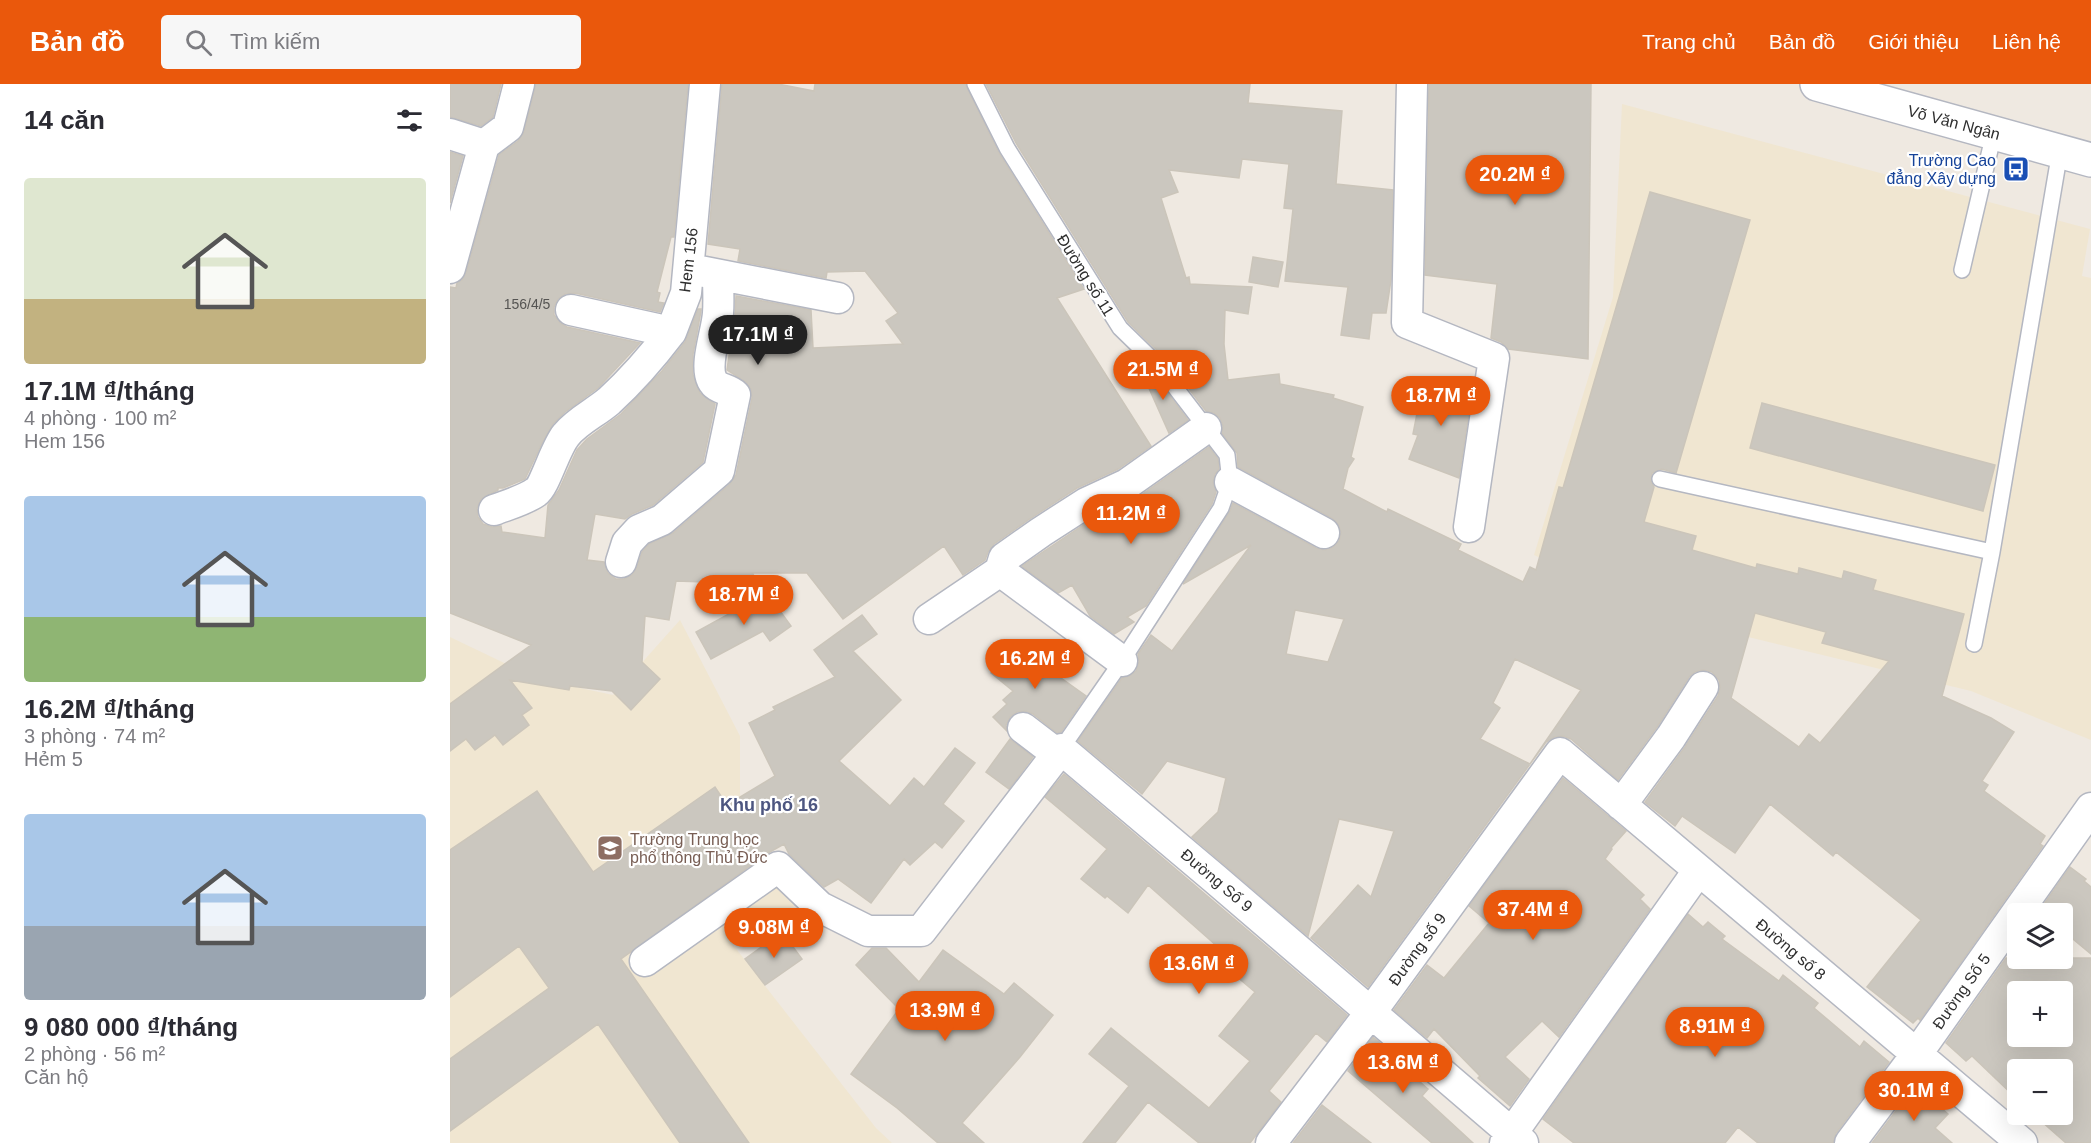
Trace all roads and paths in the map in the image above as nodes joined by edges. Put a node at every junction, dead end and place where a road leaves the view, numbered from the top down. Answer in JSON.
{"nodes":[{"id":1,"x":519,"y":84,"type":"edge"},
{"id":2,"x":705,"y":84,"type":"edge"},
{"id":3,"x":975,"y":84,"type":"edge"},
{"id":4,"x":1412,"y":84,"type":"edge"},
{"id":5,"x":1817,"y":84,"type":"edge"},
{"id":6,"x":1995,"y":133,"type":"junction"},
{"id":7,"x":450,"y":134,"type":"edge"},
{"id":8,"x":484,"y":145,"type":"junction"},
{"id":9,"x":2083,"y":155,"type":"edge"},
{"id":10,"x":450,"y":268,"type":"edge"},
{"id":11,"x":688,"y":268,"type":"junction"},
{"id":12,"x":1962,"y":270,"type":"dead end"},
{"id":13,"x":718,"y":275,"type":"junction"},
{"id":14,"x":838,"y":298,"type":"dead end"},
{"id":15,"x":572,"y":310,"type":"dead end"},
{"id":16,"x":671,"y":332,"type":"junction"},
{"id":17,"x":1206,"y":428,"type":"junction"},
{"id":18,"x":1660,"y":479,"type":"dead end"},
{"id":19,"x":1230,"y":482,"type":"junction"},
{"id":20,"x":494,"y":510,"type":"dead end"},
{"id":21,"x":1469,"y":527,"type":"dead end"},
{"id":22,"x":1324,"y":533,"type":"dead end"},
{"id":23,"x":1992,"y":552,"type":"junction"},
{"id":24,"x":621,"y":562,"type":"dead end"},
{"id":25,"x":1000,"y":571,"type":"junction"},
{"id":26,"x":928,"y":619,"type":"dead end"},
{"id":27,"x":1974,"y":644,"type":"dead end"},
{"id":28,"x":1122,"y":661,"type":"junction"},
{"id":29,"x":1703,"y":687,"type":"dead end"},
{"id":30,"x":1023,"y":728,"type":"dead end"},
{"id":31,"x":1059,"y":751,"type":"junction"},
{"id":32,"x":1560,"y":753,"type":"joint"},
{"id":33,"x":1621,"y":805,"type":"junction"},
{"id":34,"x":2091,"y":808,"type":"edge"},
{"id":35,"x":1698,"y":871,"type":"junction"},
{"id":36,"x":645,"y":961,"type":"dead end"},
{"id":37,"x":1371,"y":1012,"type":"junction"},
{"id":38,"x":1916,"y":1055,"type":"junction"},
{"id":39,"x":1513,"y":1140,"type":"edge"},
{"id":40,"x":1271,"y":1143,"type":"edge"},
{"id":41,"x":1850,"y":1143,"type":"edge"},
{"id":42,"x":2022,"y":1143,"type":"edge"}],
"edges":[{"from":1,"to":8,"type":"street"},
{"from":2,"to":11,"type":"street","name":"Hem 156"},
{"from":3,"to":17,"type":"lane","name":"Đường số 11"},
{"from":4,"to":21,"type":"street"},
{"from":5,"to":6,"type":"main road","name":"Võ Văn Ngân"},
{"from":6,"to":9,"type":"main road","name":"Võ Văn Ngân"},
{"from":6,"to":12,"type":"lane"},
{"from":7,"to":8,"type":"street"},
{"from":8,"to":10,"type":"street"},
{"from":9,"to":23,"type":"lane"},
{"from":11,"to":13,"type":"street"},
{"from":11,"to":16,"type":"street","name":"Hem 156"},
{"from":13,"to":14,"type":"street"},
{"from":13,"to":24,"type":"street"},
{"from":15,"to":16,"type":"street"},
{"from":16,"to":20,"type":"street","name":"Hem 156"},
{"from":17,"to":19,"type":"lane","name":"Đường số 11"},
{"from":17,"to":25,"type":"street"},
{"from":18,"to":23,"type":"lane"},
{"from":19,"to":22,"type":"street"},
{"from":19,"to":28,"type":"lane"},
{"from":23,"to":27,"type":"lane"},
{"from":25,"to":26,"type":"street"},
{"from":25,"to":28,"type":"street"},
{"from":28,"to":31,"type":"lane"},
{"from":29,"to":33,"type":"street"},
{"from":30,"to":31,"type":"street","name":"Đường Số 9"},
{"from":31,"to":36,"type":"street"},
{"from":31,"to":37,"type":"street","name":"Đường Số 9"},
{"from":32,"to":33,"type":"street","name":"Đường số 8"},
{"from":32,"to":37,"type":"street","name":"Đường số 9"},
{"from":33,"to":35,"type":"street","name":"Đường số 8"},
{"from":34,"to":38,"type":"street","name":"Đường Số 5"},
{"from":35,"to":38,"type":"street","name":"Đường số 8"},
{"from":35,"to":39,"type":"street"},
{"from":37,"to":39,"type":"street","name":"Đường Số 9"},
{"from":37,"to":40,"type":"street","name":"Đường số 9"},
{"from":38,"to":41,"type":"street","name":"Đường Số 5"},
{"from":38,"to":42,"type":"street","name":"Đường số 8"}]}
